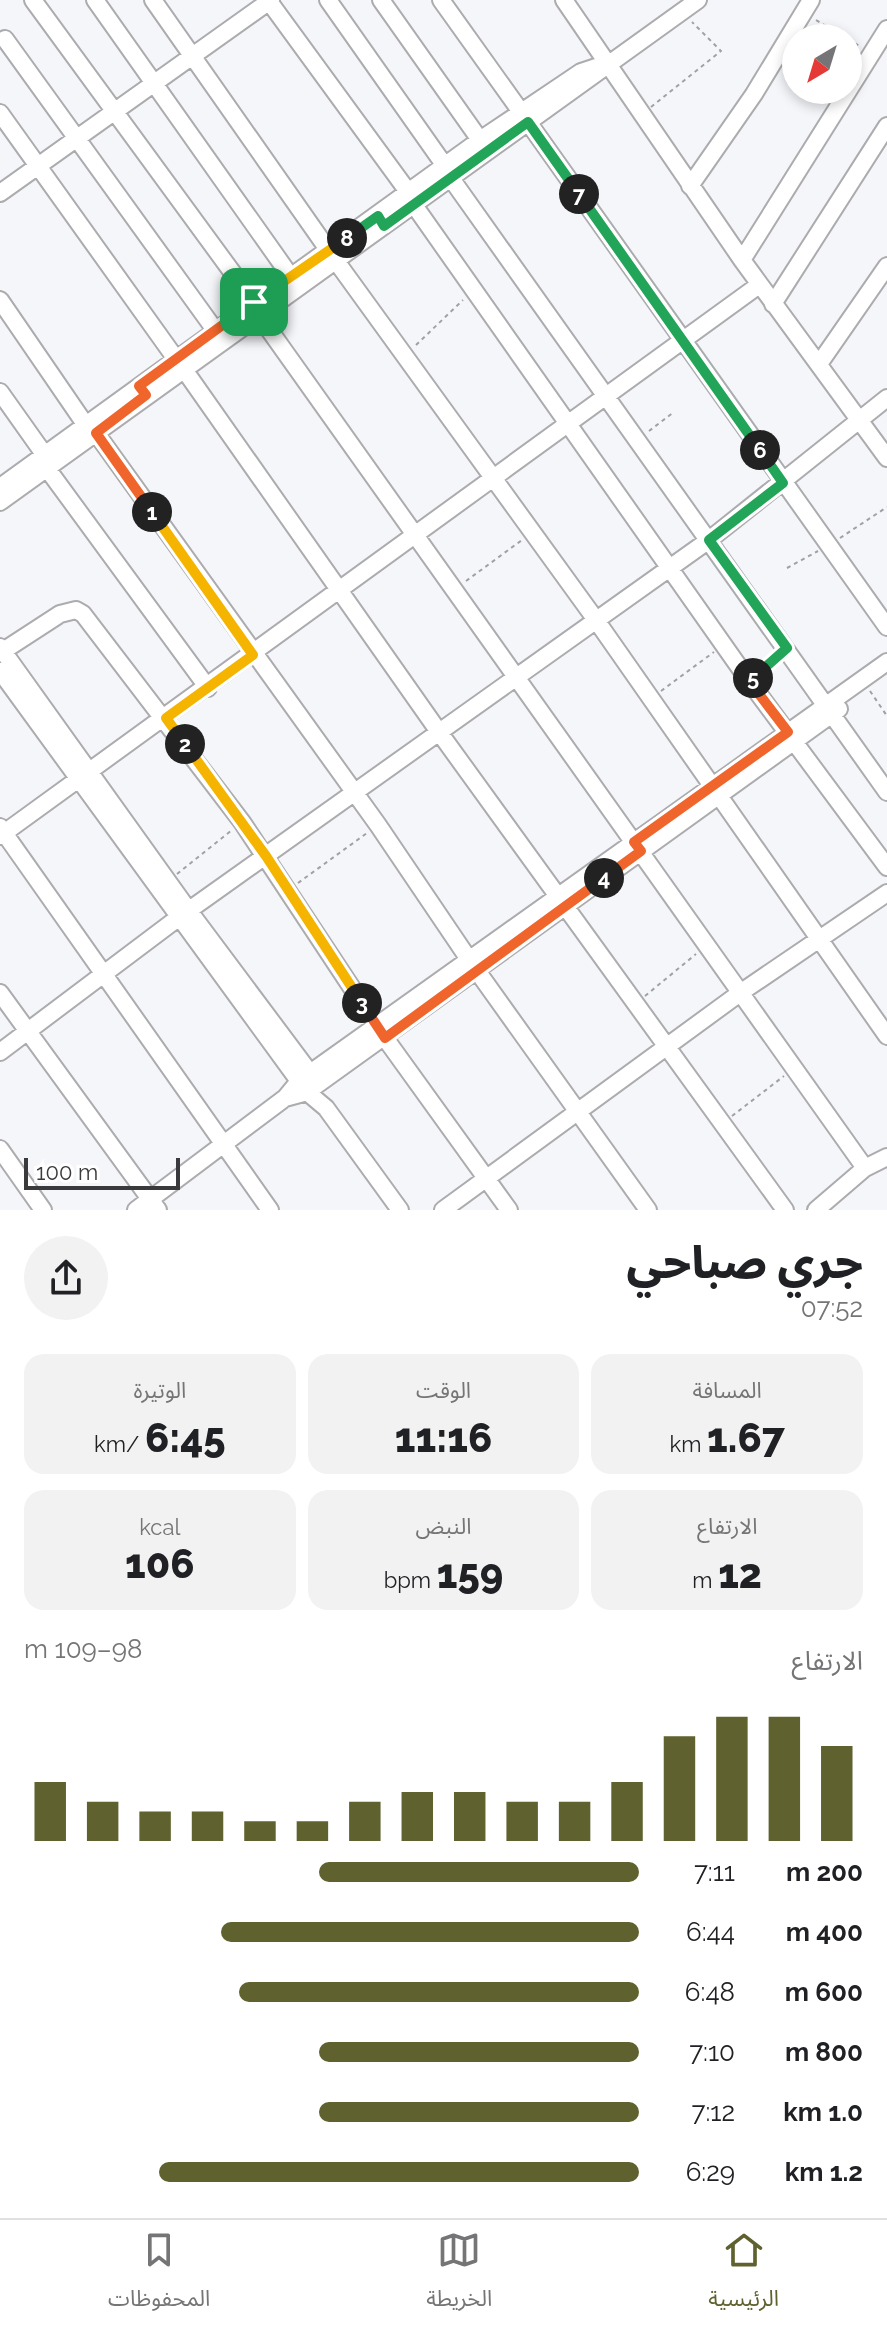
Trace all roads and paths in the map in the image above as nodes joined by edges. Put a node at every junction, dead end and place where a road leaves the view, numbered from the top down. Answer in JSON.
{"nodes":[{"id":1,"x":33,"y":0,"type":"edge"},
{"id":2,"x":95,"y":0,"type":"edge"},
{"id":3,"x":153,"y":0,"type":"edge"},
{"id":4,"x":270,"y":0,"type":"edge"},
{"id":5,"x":328,"y":0,"type":"edge"},
{"id":6,"x":381,"y":0,"type":"edge"},
{"id":7,"x":441,"y":0,"type":"edge"},
{"id":8,"x":564,"y":0,"type":"edge"},
{"id":9,"x":698,"y":0,"type":"edge"},
{"id":10,"x":807,"y":6,"type":"edge"},
{"id":11,"x":683,"y":13,"type":"junction"},
{"id":12,"x":829,"y":24,"type":"edge"},
{"id":13,"x":887,"y":29,"type":"edge"},
{"id":14,"x":2,"y":39,"type":"edge"},
{"id":15,"x":194,"y":57,"type":"junction"},
{"id":16,"x":608,"y":63,"type":"junction"},
{"id":17,"x":155,"y":84,"type":"junction"},
{"id":18,"x":0,"y":113,"type":"edge"},
{"id":19,"x":115,"y":113,"type":"junction"},
{"id":20,"x":642,"y":114,"type":"junction"},
{"id":21,"x":525,"y":117,"type":"junction"},
{"id":22,"x":887,"y":126,"type":"edge"},
{"id":23,"x":77,"y":138,"type":"junction"},
{"id":24,"x":480,"y":140,"type":"junction"},
{"id":25,"x":37,"y":166,"type":"junction"},
{"id":26,"x":447,"y":172,"type":"junction"},
{"id":27,"x":690,"y":186,"type":"junction"},
{"id":28,"x":0,"y":193,"type":"edge"},
{"id":29,"x":411,"y":199,"type":"junction"},
{"id":30,"x":332,"y":256,"type":"junction"},
{"id":31,"x":742,"y":260,"type":"junction"},
{"id":32,"x":887,"y":266,"type":"edge"},
{"id":33,"x":291,"y":277,"type":"junction"},
{"id":34,"x":759,"y":285,"type":"junction"},
{"id":35,"x":473,"y":291,"type":"junction"},
{"id":36,"x":0,"y":300,"type":"edge"},
{"id":37,"x":773,"y":304,"type":"junction"},
{"id":38,"x":256,"y":308,"type":"junction"},
{"id":39,"x":215,"y":330,"type":"junction"},
{"id":40,"x":682,"y":339,"type":"junction"},
{"id":41,"x":405,"y":355,"type":"junction"},
{"id":42,"x":180,"y":363,"type":"junction"},
{"id":43,"x":819,"y":364,"type":"junction"},
{"id":44,"x":0,"y":392,"type":"edge"},
{"id":45,"x":606,"y":395,"type":"junction"},
{"id":46,"x":887,"y":398,"type":"edge"},
{"id":47,"x":674,"y":412,"type":"dead end"},
{"id":48,"x":861,"y":421,"type":"junction"},
{"id":49,"x":568,"y":424,"type":"junction"},
{"id":50,"x":91,"y":428,"type":"junction"},
{"id":51,"x":639,"y":439,"type":"junction"},
{"id":52,"x":887,"y":458,"type":"edge"},
{"id":53,"x":45,"y":461,"type":"junction"},
{"id":54,"x":491,"y":479,"type":"junction"},
{"id":55,"x":783,"y":483,"type":"junction"},
{"id":56,"x":0,"y":487,"type":"edge"},
{"id":57,"x":0,"y":502,"type":"edge"},
{"id":58,"x":533,"y":532,"type":"junction"},
{"id":59,"x":417,"y":533,"type":"junction"},
{"id":60,"x":709,"y":540,"type":"junction"},
{"id":61,"x":670,"y":565,"type":"junction"},
{"id":62,"x":340,"y":589,"type":"junction"},
{"id":63,"x":455,"y":589,"type":"junction"},
{"id":64,"x":596,"y":620,"type":"junction"},
{"id":65,"x":887,"y":627,"type":"edge"},
{"id":66,"x":724,"y":644,"type":"junction"},
{"id":67,"x":787,"y":648,"type":"junction"},
{"id":68,"x":1,"y":649,"type":"edge"},
{"id":69,"x":253,"y":655,"type":"junction"},
{"id":70,"x":887,"y":662,"type":"edge"},
{"id":71,"x":0,"y":671,"type":"edge"},
{"id":72,"x":887,"y":676,"type":"edge"},
{"id":73,"x":516,"y":677,"type":"junction"},
{"id":74,"x":749,"y":681,"type":"junction"},
{"id":75,"x":208,"y":688,"type":"junction"},
{"id":76,"x":869,"y":689,"type":"junction"},
{"id":77,"x":651,"y":699,"type":"junction"},
{"id":78,"x":831,"y":709,"type":"junction"},
{"id":79,"x":887,"y":716,"type":"edge"},
{"id":80,"x":166,"y":718,"type":"junction"},
{"id":81,"x":439,"y":732,"type":"junction"},
{"id":82,"x":792,"y":737,"type":"junction"},
{"id":83,"x":84,"y":777,"type":"junction"},
{"id":84,"x":715,"y":791,"type":"junction"},
{"id":85,"x":354,"y":792,"type":"junction"},
{"id":86,"x":887,"y":792,"type":"edge"},
{"id":87,"x":242,"y":822,"type":"junction"},
{"id":88,"x":378,"y":825,"type":"junction"},
{"id":89,"x":1,"y":832,"type":"edge"},
{"id":90,"x":638,"y":846,"type":"junction"},
{"id":91,"x":266,"y":856,"type":"junction"},
{"id":92,"x":887,"y":867,"type":"edge"},
{"id":93,"x":169,"y":881,"type":"junction"},
{"id":94,"x":288,"y":891,"type":"junction"},
{"id":95,"x":887,"y":893,"type":"edge"},
{"id":96,"x":562,"y":900,"type":"junction"},
{"id":97,"x":184,"y":914,"type":"junction"},
{"id":98,"x":820,"y":939,"type":"junction"},
{"id":99,"x":706,"y":946,"type":"junction"},
{"id":100,"x":473,"y":966,"type":"junction"},
{"id":101,"x":104,"y":973,"type":"junction"},
{"id":102,"x":0,"y":993,"type":"edge"},
{"id":103,"x":740,"y":993,"type":"junction"},
{"id":104,"x":635,"y":1003,"type":"junction"},
{"id":105,"x":28,"y":1032,"type":"junction"},
{"id":106,"x":381,"y":1032,"type":"junction"},
{"id":107,"x":887,"y":1036,"type":"edge"},
{"id":108,"x":668,"y":1048,"type":"junction"},
{"id":109,"x":0,"y":1052,"type":"edge"},
{"id":110,"x":794,"y":1068,"type":"junction"},
{"id":111,"x":309,"y":1082,"type":"junction"},
{"id":112,"x":578,"y":1114,"type":"junction"},
{"id":113,"x":722,"y":1124,"type":"junction"},
{"id":114,"x":225,"y":1142,"type":"junction"},
{"id":115,"x":0,"y":1149,"type":"edge"},
{"id":116,"x":887,"y":1157,"type":"edge"},
{"id":117,"x":865,"y":1168,"type":"junction"},
{"id":118,"x":486,"y":1179,"type":"junction"},
{"id":119,"x":155,"y":1204,"type":"edge"},
{"id":120,"x":43,"y":1210,"type":"edge"},
{"id":121,"x":136,"y":1210,"type":"edge"},
{"id":122,"x":270,"y":1210,"type":"edge"},
{"id":123,"x":400,"y":1210,"type":"edge"},
{"id":124,"x":443,"y":1210,"type":"edge"},
{"id":125,"x":509,"y":1210,"type":"edge"},
{"id":126,"x":648,"y":1210,"type":"edge"},
{"id":127,"x":785,"y":1210,"type":"edge"},
{"id":128,"x":816,"y":1210,"type":"edge"}],
"edges":[{"from":1,"to":19,"type":"street"},
{"from":2,"to":17,"type":"street"},
{"from":3,"to":15,"type":"street"},
{"from":4,"to":15,"type":"street"},
{"from":4,"to":29,"type":"street"},
{"from":5,"to":26,"type":"street"},
{"from":6,"to":24,"type":"street"},
{"from":7,"to":21,"type":"street"},
{"from":8,"to":16,"type":"street"},
{"from":9,"to":11,"type":"street"},
{"from":10,"to":12,"type":"path"},
{"from":10,"to":27,"type":"street"},
{"from":11,"to":16,"type":"street"},
{"from":11,"to":20,"type":"path"},
{"from":13,"to":31,"type":"street"},
{"from":14,"to":23,"type":"street"},
{"from":15,"to":17,"type":"street"},
{"from":15,"to":30,"type":"street"},
{"from":16,"to":20,"type":"street"},
{"from":16,"to":21,"type":"street"},
{"from":17,"to":19,"type":"street"},
{"from":17,"to":33,"type":"street"},
{"from":18,"to":25,"type":"street"},
{"from":19,"to":23,"type":"street"},
{"from":19,"to":38,"type":"street"},
{"from":20,"to":27,"type":"street"},
{"from":21,"to":24,"type":"street"},
{"from":21,"to":26,"type":"street"},
{"from":21,"to":40,"type":"street"},
{"from":22,"to":37,"type":"street"},
{"from":23,"to":25,"type":"street"},
{"from":23,"to":39,"type":"street"},
{"from":24,"to":26,"type":"street"},
{"from":25,"to":28,"type":"street"},
{"from":25,"to":42,"type":"street"},
{"from":26,"to":29,"type":"street"},
{"from":26,"to":45,"type":"street"},
{"from":27,"to":31,"type":"street"},
{"from":29,"to":30,"type":"street"},
{"from":29,"to":35,"type":"street"},
{"from":30,"to":33,"type":"street"},
{"from":30,"to":38,"type":"street"},
{"from":30,"to":41,"type":"street"},
{"from":31,"to":34,"type":"street"},
{"from":32,"to":43,"type":"street"},
{"from":33,"to":38,"type":"street"},
{"from":34,"to":37,"type":"street"},
{"from":34,"to":40,"type":"street"},
{"from":35,"to":41,"type":"path"},
{"from":35,"to":49,"type":"street"},
{"from":36,"to":50,"type":"street"},
{"from":37,"to":43,"type":"street"},
{"from":38,"to":39,"type":"street"},
{"from":38,"to":42,"type":"street"},
{"from":38,"to":59,"type":"street"},
{"from":39,"to":42,"type":"street"},
{"from":40,"to":45,"type":"street"},
{"from":40,"to":55,"type":"street"},
{"from":41,"to":54,"type":"street"},
{"from":42,"to":50,"type":"street"},
{"from":42,"to":62,"type":"street"},
{"from":43,"to":48,"type":"street"},
{"from":44,"to":53,"type":"street"},
{"from":45,"to":49,"type":"street"},
{"from":45,"to":51,"type":"street"},
{"from":46,"to":48,"type":"street"},
{"from":47,"to":51,"type":"path"},
{"from":48,"to":52,"type":"street"},
{"from":48,"to":55,"type":"street"},
{"from":49,"to":54,"type":"street"},
{"from":49,"to":61,"type":"street"},
{"from":50,"to":53,"type":"street"},
{"from":50,"to":69,"type":"street"},
{"from":51,"to":60,"type":"street"},
{"from":53,"to":56,"type":"street"},
{"from":53,"to":57,"type":"street"},
{"from":53,"to":75,"type":"street"},
{"from":54,"to":58,"type":"street"},
{"from":54,"to":59,"type":"street"},
{"from":55,"to":60,"type":"street"},
{"from":55,"to":65,"type":"street"},
{"from":58,"to":63,"type":"path"},
{"from":58,"to":64,"type":"street"},
{"from":59,"to":62,"type":"street"},
{"from":59,"to":63,"type":"street"},
{"from":60,"to":61,"type":"street"},
{"from":60,"to":67,"type":"street"},
{"from":61,"to":64,"type":"street"},
{"from":61,"to":66,"type":"street"},
{"from":62,"to":69,"type":"street"},
{"from":62,"to":81,"type":"street"},
{"from":63,"to":73,"type":"street"},
{"from":64,"to":73,"type":"street"},
{"from":64,"to":77,"type":"street"},
{"from":66,"to":74,"type":"street"},
{"from":66,"to":77,"type":"path"},
{"from":67,"to":74,"type":"path"},
{"from":67,"to":78,"type":"street"},
{"from":68,"to":80,"type":"street"},
{"from":68,"to":83,"type":"street"},
{"from":69,"to":75,"type":"street"},
{"from":69,"to":85,"type":"street"},
{"from":70,"to":78,"type":"street"},
{"from":71,"to":83,"type":"street"},
{"from":72,"to":76,"type":"street"},
{"from":73,"to":81,"type":"street"},
{"from":73,"to":90,"type":"street"},
{"from":74,"to":82,"type":"street"},
{"from":75,"to":80,"type":"street"},
{"from":76,"to":78,"type":"street"},
{"from":76,"to":79,"type":"path"},
{"from":77,"to":84,"type":"street"},
{"from":78,"to":82,"type":"street"},
{"from":78,"to":86,"type":"street"},
{"from":80,"to":83,"type":"street"},
{"from":80,"to":87,"type":"street"},
{"from":81,"to":85,"type":"street"},
{"from":81,"to":96,"type":"street"},
{"from":82,"to":84,"type":"street"},
{"from":82,"to":92,"type":"street"},
{"from":83,"to":89,"type":"street"},
{"from":83,"to":93,"type":"street"},
{"from":83,"to":97,"type":"street"},
{"from":84,"to":90,"type":"street"},
{"from":84,"to":98,"type":"street"},
{"from":85,"to":88,"type":"street"},
{"from":85,"to":91,"type":"street"},
{"from":87,"to":91,"type":"street"},
{"from":87,"to":93,"type":"path"},
{"from":88,"to":94,"type":"path"},
{"from":88,"to":100,"type":"street"},
{"from":89,"to":101,"type":"street"},
{"from":90,"to":96,"type":"street"},
{"from":90,"to":99,"type":"street"},
{"from":91,"to":94,"type":"street"},
{"from":91,"to":97,"type":"street"},
{"from":93,"to":97,"type":"street"},
{"from":94,"to":106,"type":"street"},
{"from":95,"to":98,"type":"street"},
{"from":96,"to":100,"type":"street"},
{"from":96,"to":104,"type":"street"},
{"from":97,"to":101,"type":"street"},
{"from":97,"to":111,"type":"street"},
{"from":98,"to":103,"type":"street"},
{"from":98,"to":107,"type":"street"},
{"from":99,"to":103,"type":"street"},
{"from":99,"to":104,"type":"path"},
{"from":100,"to":106,"type":"street"},
{"from":100,"to":112,"type":"street"},
{"from":101,"to":105,"type":"street"},
{"from":101,"to":114,"type":"street"},
{"from":102,"to":105,"type":"street"},
{"from":103,"to":108,"type":"street"},
{"from":103,"to":110,"type":"street"},
{"from":104,"to":108,"type":"street"},
{"from":105,"to":109,"type":"street"},
{"from":105,"to":119,"type":"street"},
{"from":106,"to":111,"type":"street"},
{"from":106,"to":118,"type":"street"},
{"from":108,"to":112,"type":"street"},
{"from":108,"to":113,"type":"street"},
{"from":110,"to":113,"type":"path"},
{"from":110,"to":117,"type":"street"},
{"from":111,"to":114,"type":"street"},
{"from":111,"to":123,"type":"street"},
{"from":112,"to":118,"type":"street"},
{"from":112,"to":126,"type":"street"},
{"from":113,"to":127,"type":"street"},
{"from":114,"to":119,"type":"street"},
{"from":114,"to":122,"type":"street"},
{"from":115,"to":120,"type":"street"},
{"from":116,"to":117,"type":"street"},
{"from":117,"to":128,"type":"street"},
{"from":118,"to":124,"type":"street"},
{"from":118,"to":125,"type":"street"},
{"from":119,"to":121,"type":"street"}]}
